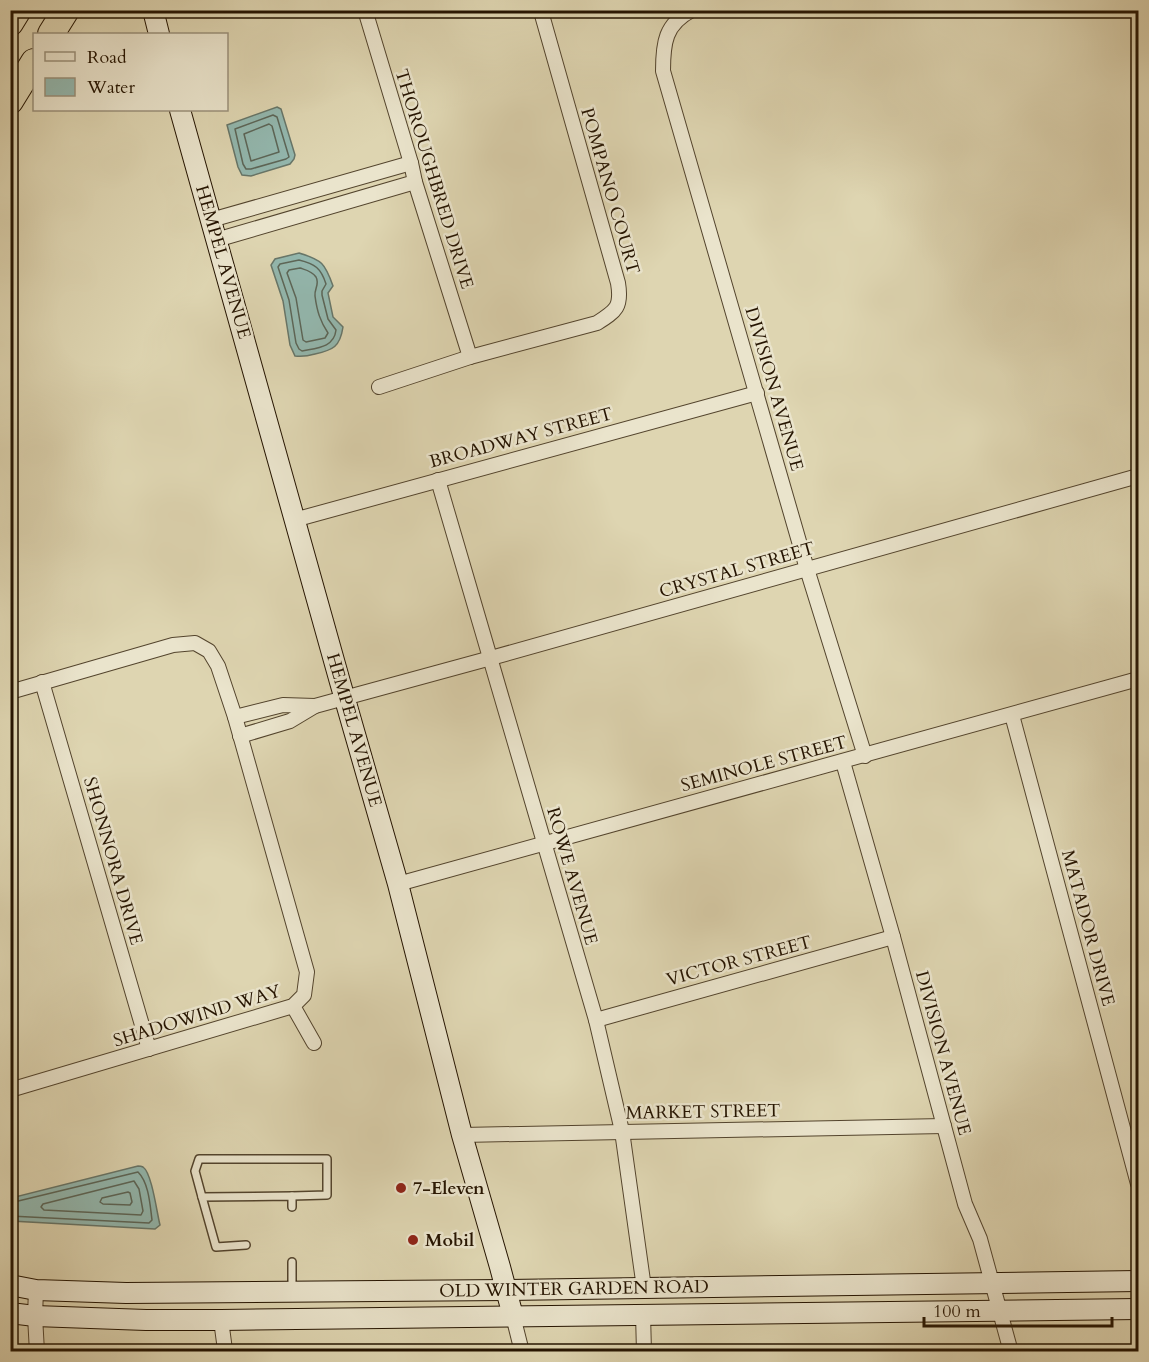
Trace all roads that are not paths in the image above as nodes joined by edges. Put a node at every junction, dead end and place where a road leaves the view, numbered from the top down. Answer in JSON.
{"nodes":[{"id":1,"x":18,"y":10,"type":"edge"},
{"id":2,"x":66,"y":10,"type":"edge"},
{"id":3,"x":153,"y":10,"type":"edge"},
{"id":4,"x":365,"y":10,"type":"edge"},
{"id":5,"x":692,"y":10,"type":"edge"},
{"id":6,"x":542,"y":15,"type":"dead end"},
{"id":7,"x":10,"y":23,"type":"edge"},
{"id":8,"x":52,"y":33,"type":"edge"},
{"id":9,"x":159,"y":33,"type":"edge"},
{"id":10,"x":33,"y":64,"type":"edge"},
{"id":11,"x":10,"y":101,"type":"edge"},
{"id":12,"x":180,"y":111,"type":"edge"},
{"id":13,"x":411,"y":163,"type":"junction"},
{"id":14,"x":415,"y":182,"type":"junction"},
{"id":15,"x":211,"y":220,"type":"junction"},
{"id":16,"x":216,"y":240,"type":"junction"},
{"id":17,"x":470,"y":357,"type":"junction"},
{"id":18,"x":379,"y":387,"type":"dead end"},
{"id":19,"x":757,"y":393,"type":"junction"},
{"id":20,"x":1138,"y":476,"type":"edge"},
{"id":21,"x":438,"y":480,"type":"junction"},
{"id":22,"x":294,"y":520,"type":"junction"},
{"id":23,"x":807,"y":569,"type":"junction"},
{"id":24,"x":491,"y":658,"type":"junction"},
{"id":25,"x":1138,"y":679,"type":"edge"},
{"id":26,"x":42,"y":682,"type":"junction"},
{"id":27,"x":10,"y":692,"type":"edge"},
{"id":28,"x":344,"y":698,"type":"junction"},
{"id":29,"x":315,"y":706,"type":"junction"},
{"id":30,"x":1012,"y":715,"type":"junction"},
{"id":31,"x":235,"y":717,"type":"junction"},
{"id":32,"x":240,"y":736,"type":"junction"},
{"id":33,"x":865,"y":756,"type":"junction"},
{"id":34,"x":843,"y":762,"type":"junction"},
{"id":35,"x":543,"y":843,"type":"junction"},
{"id":36,"x":398,"y":884,"type":"junction"},
{"id":37,"x":893,"y":937,"type":"junction"},
{"id":38,"x":293,"y":1006,"type":"junction"},
{"id":39,"x":596,"y":1020,"type":"junction"},
{"id":40,"x":314,"y":1043,"type":"dead end"},
{"id":41,"x":148,"y":1049,"type":"junction"},
{"id":42,"x":10,"y":1090,"type":"edge"},
{"id":43,"x":944,"y":1126,"type":"junction"},
{"id":44,"x":622,"y":1131,"type":"junction"},
{"id":45,"x":462,"y":1136,"type":"junction"},
{"id":46,"x":1138,"y":1185,"type":"edge"},
{"id":47,"x":292,"y":1196,"type":"junction"},
{"id":48,"x":202,"y":1197,"type":"junction"},
{"id":49,"x":292,"y":1207,"type":"dead end"},
{"id":50,"x":246,"y":1245,"type":"dead end"},
{"id":51,"x":292,"y":1262,"type":"dead end"},
{"id":52,"x":1138,"y":1281,"type":"edge"},
{"id":53,"x":993,"y":1284,"type":"junction"},
{"id":54,"x":10,"y":1285,"type":"edge"},
{"id":55,"x":644,"y":1288,"type":"junction"},
{"id":56,"x":36,"y":1290,"type":"junction"},
{"id":57,"x":507,"y":1290,"type":"junction"},
{"id":58,"x":292,"y":1292,"type":"junction"},
{"id":59,"x":1138,"y":1309,"type":"edge"},
{"id":60,"x":1000,"y":1310,"type":"junction"},
{"id":61,"x":10,"y":1313,"type":"edge"},
{"id":62,"x":643,"y":1314,"type":"junction"},
{"id":63,"x":34,"y":1316,"type":"junction"},
{"id":64,"x":513,"y":1316,"type":"junction"},
{"id":65,"x":221,"y":1320,"type":"junction"},
{"id":66,"x":225,"y":1350,"type":"edge"},
{"id":67,"x":37,"y":1352,"type":"edge"},
{"id":68,"x":522,"y":1352,"type":"edge"},
{"id":69,"x":644,"y":1352,"type":"edge"},
{"id":70,"x":1011,"y":1352,"type":"edge"}],
"edges":[{"from":1,"to":7,"type":"highway"},
{"from":2,"to":8,"type":"highway"},
{"from":3,"to":9,"type":"main road"},
{"from":4,"to":13,"type":"street","name":"THOROUGHBRED DRIVE"},
{"from":5,"to":19,"type":"street","name":"DIVISION AVENUE"},
{"from":6,"to":17,"type":"street","name":"POMPANO COURT"},
{"from":10,"to":11,"type":"highway"},
{"from":12,"to":15,"type":"main road","name":"HEMPEL AVENUE"},
{"from":13,"to":14,"type":"street","name":"THOROUGHBRED DRIVE"},
{"from":13,"to":15,"type":"street"},
{"from":14,"to":16,"type":"street"},
{"from":14,"to":17,"type":"street","name":"THOROUGHBRED DRIVE"},
{"from":15,"to":16,"type":"main road","name":"HEMPEL AVENUE"},
{"from":16,"to":22,"type":"main road","name":"HEMPEL AVENUE"},
{"from":17,"to":18,"type":"street","name":"POMPANO COURT"},
{"from":19,"to":21,"type":"street","name":"BROADWAY STREET"},
{"from":19,"to":23,"type":"street","name":"DIVISION AVENUE"},
{"from":20,"to":23,"type":"street","name":"CRYSTAL STREET"},
{"from":21,"to":22,"type":"street","name":"BROADWAY STREET"},
{"from":21,"to":24,"type":"street","name":"ROWE AVENUE"},
{"from":22,"to":28,"type":"main road","name":"HEMPEL AVENUE"},
{"from":23,"to":24,"type":"street","name":"CRYSTAL STREET"},
{"from":23,"to":33,"type":"street","name":"DIVISION AVENUE"},
{"from":24,"to":28,"type":"street","name":"CRYSTAL STREET"},
{"from":24,"to":35,"type":"street","name":"ROWE AVENUE"},
{"from":25,"to":30,"type":"street","name":"SEMINOLE STREET"},
{"from":26,"to":27,"type":"street","name":"SHADOWIND WAY"},
{"from":26,"to":31,"type":"street","name":"SHADOWIND WAY"},
{"from":26,"to":41,"type":"street","name":"SHONNORA DRIVE"},
{"from":28,"to":29,"type":"street"},
{"from":28,"to":36,"type":"main road","name":"HEMPEL AVENUE"},
{"from":29,"to":31,"type":"street"},
{"from":29,"to":32,"type":"street"},
{"from":30,"to":33,"type":"street","name":"SEMINOLE STREET"},
{"from":30,"to":46,"type":"street","name":"MATADOR DRIVE"},
{"from":31,"to":32,"type":"street","name":"SHADOWIND WAY"},
{"from":32,"to":38,"type":"street","name":"SHADOWIND WAY"},
{"from":33,"to":34,"type":"street","name":"SEMINOLE STREET"},
{"from":34,"to":35,"type":"street","name":"SEMINOLE STREET"},
{"from":34,"to":37,"type":"street","name":"DIVISION AVENUE"},
{"from":35,"to":36,"type":"street","name":"SEMINOLE STREET"},
{"from":35,"to":39,"type":"street","name":"ROWE AVENUE"},
{"from":36,"to":45,"type":"main road","name":"HEMPEL AVENUE"},
{"from":37,"to":39,"type":"street","name":"VICTOR STREET"},
{"from":37,"to":43,"type":"street","name":"DIVISION AVENUE"},
{"from":38,"to":40,"type":"street"},
{"from":38,"to":41,"type":"street","name":"SHADOWIND WAY"},
{"from":39,"to":44,"type":"street","name":"ROWE AVENUE"},
{"from":41,"to":42,"type":"street","name":"SHADOWIND WAY"},
{"from":43,"to":44,"type":"street","name":"MARKET STREET"},
{"from":43,"to":53,"type":"street","name":"DIVISION AVENUE"},
{"from":44,"to":45,"type":"street","name":"MARKET STREET"},
{"from":44,"to":55,"type":"street","name":"ROWE AVENUE"},
{"from":45,"to":57,"type":"main road","name":"HEMPEL AVENUE"},
{"from":47,"to":48,"type":"lane"},
{"from":47,"to":48,"type":"lane"},
{"from":47,"to":49,"type":"lane"},
{"from":48,"to":50,"type":"lane"},
{"from":51,"to":58,"type":"lane"},
{"from":52,"to":53,"type":"main road","name":"OLD WINTER GARDEN ROAD"},
{"from":53,"to":55,"type":"main road","name":"OLD WINTER GARDEN ROAD"},
{"from":53,"to":60,"type":"street","name":"DIVISION AVENUE"},
{"from":54,"to":56,"type":"main road","name":"OLD WINTER GARDEN ROAD"},
{"from":55,"to":57,"type":"main road","name":"OLD WINTER GARDEN ROAD"},
{"from":56,"to":58,"type":"main road","name":"OLD WINTER GARDEN ROAD"},
{"from":56,"to":63,"type":"street"},
{"from":57,"to":58,"type":"main road","name":"OLD WINTER GARDEN ROAD"},
{"from":57,"to":64,"type":"main road","name":"HEMPEL AVENUE"},
{"from":59,"to":60,"type":"main road","name":"OLD WINTER GARDEN ROAD"},
{"from":60,"to":62,"type":"main road","name":"OLD WINTER GARDEN ROAD"},
{"from":60,"to":70,"type":"street","name":"DIVISION AVENUE"},
{"from":61,"to":63,"type":"main road","name":"OLD WINTER GARDEN ROAD"},
{"from":62,"to":64,"type":"main road","name":"OLD WINTER GARDEN ROAD"},
{"from":62,"to":69,"type":"street"},
{"from":63,"to":65,"type":"main road","name":"OLD WINTER GARDEN ROAD"},
{"from":63,"to":67,"type":"street"},
{"from":64,"to":65,"type":"main road","name":"OLD WINTER GARDEN ROAD"},
{"from":64,"to":68,"type":"street","name":"HEMPEL AVENUE"},
{"from":65,"to":66,"type":"street"}]}
